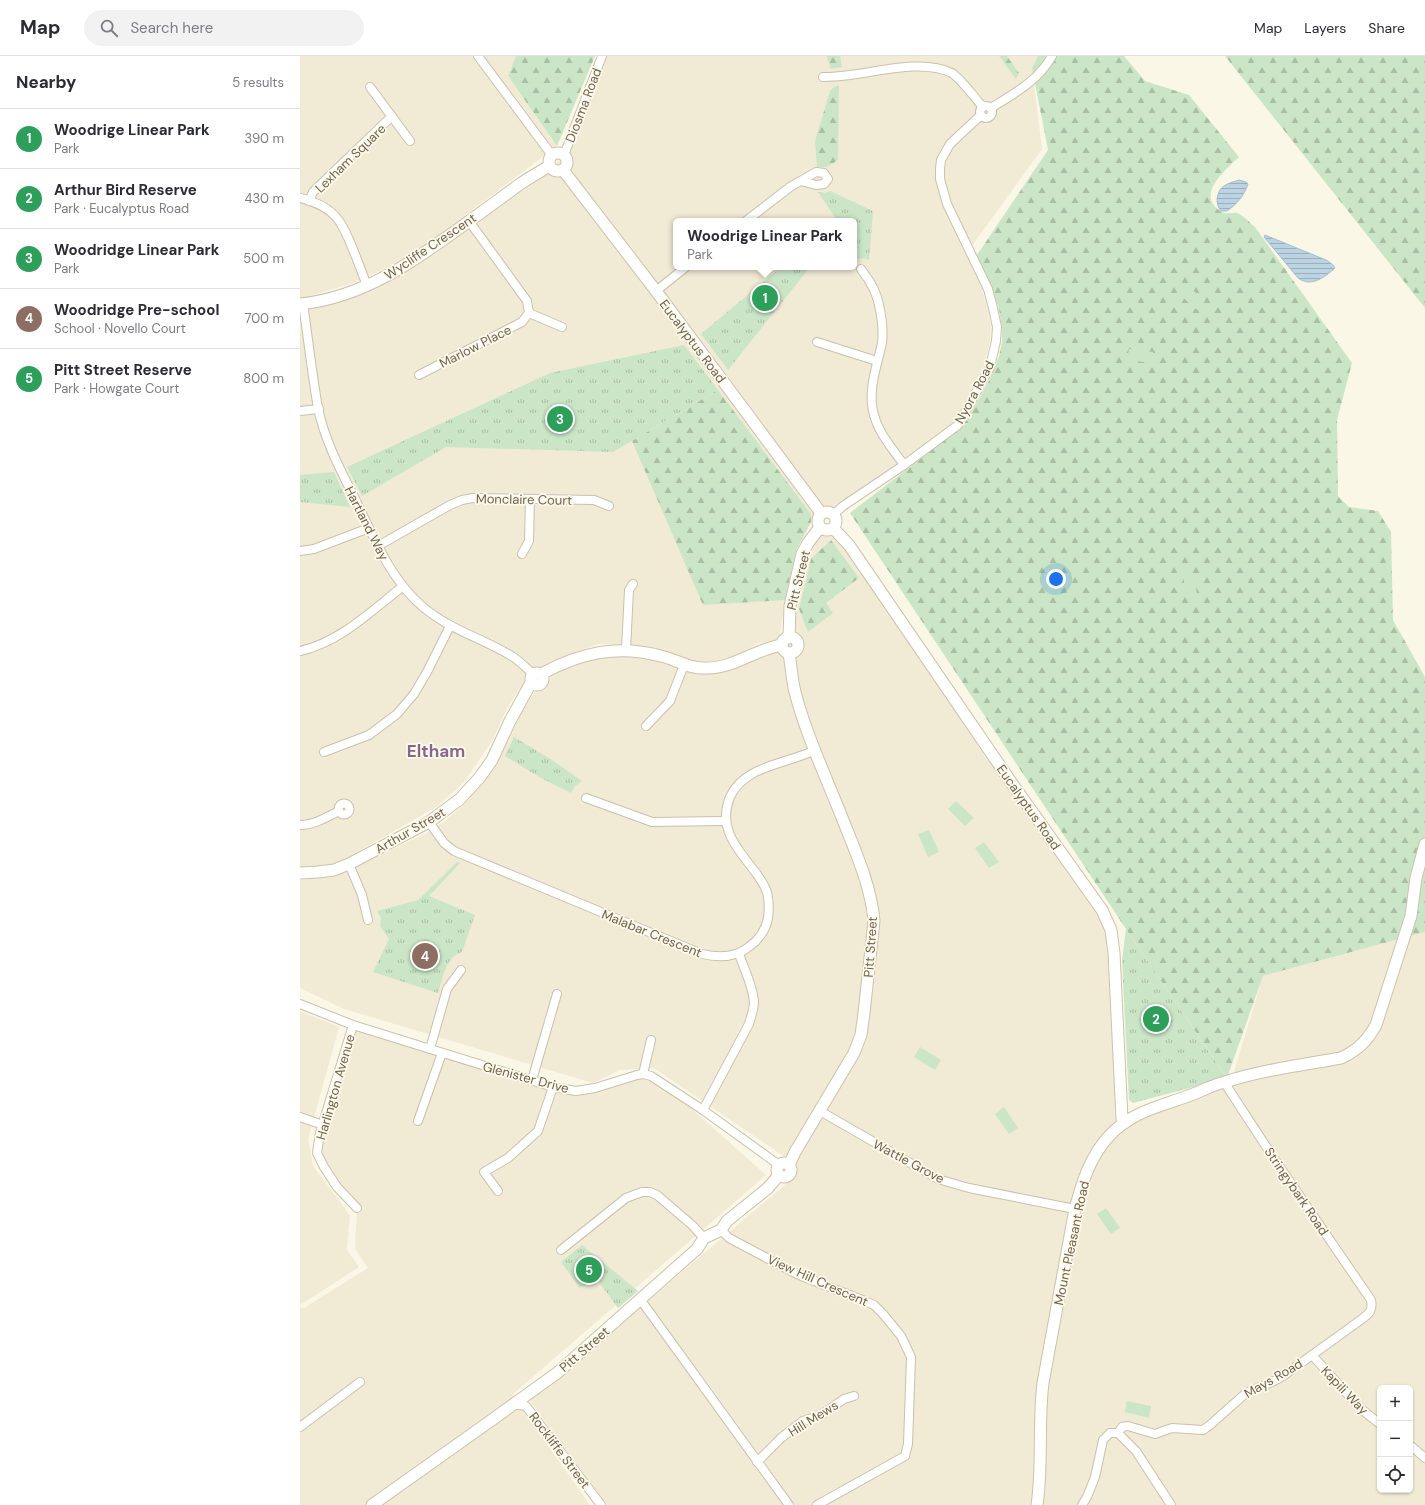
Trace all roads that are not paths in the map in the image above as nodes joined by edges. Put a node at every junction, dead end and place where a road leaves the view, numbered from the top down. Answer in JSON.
{"nodes":[{"id":1,"x":478,"y":56,"type":"edge"},
{"id":2,"x":602,"y":56,"type":"edge"},
{"id":3,"x":1052,"y":56,"type":"edge"},
{"id":4,"x":823,"y":77,"type":"dead end"},
{"id":5,"x":370,"y":87,"type":"dead end"},
{"id":6,"x":985,"y":110,"type":"junction"},
{"id":7,"x":392,"y":116,"type":"junction"},
{"id":8,"x":410,"y":141,"type":"dead end"},
{"id":9,"x":552,"y":154,"type":"junction"},
{"id":10,"x":564,"y":155,"type":"junction"},
{"id":11,"x":549,"y":166,"type":"junction"},
{"id":12,"x":563,"y":170,"type":"junction"},
{"id":13,"x":801,"y":180,"type":"dead end"},
{"id":14,"x":300,"y":198,"type":"edge"},
{"id":15,"x":309,"y":201,"type":"junction"},
{"id":16,"x":750,"y":218,"type":"edge"},
{"id":17,"x":469,"y":221,"type":"junction"},
{"id":18,"x":861,"y":269,"type":"dead end"},
{"id":19,"x":682,"y":270,"type":"edge"},
{"id":20,"x":367,"y":285,"type":"junction"},
{"id":21,"x":656,"y":291,"type":"junction"},
{"id":22,"x":302,"y":304,"type":"edge"},
{"id":23,"x":529,"y":313,"type":"junction"},
{"id":24,"x":562,"y":327,"type":"dead end"},
{"id":25,"x":817,"y":342,"type":"dead end"},
{"id":26,"x":877,"y":361,"type":"junction"},
{"id":27,"x":419,"y":374,"type":"dead end"},
{"id":28,"x":318,"y":409,"type":"junction"},
{"id":29,"x":300,"y":411,"type":"edge"},
{"id":30,"x":904,"y":465,"type":"junction"},
{"id":31,"x":530,"y":499,"type":"junction"},
{"id":32,"x":609,"y":506,"type":"dead end"},
{"id":33,"x":821,"y":513,"type":"junction"},
{"id":34,"x":834,"y":514,"type":"junction"},
{"id":35,"x":820,"y":527,"type":"junction"},
{"id":36,"x":369,"y":528,"type":"junction"},
{"id":37,"x":833,"y":528,"type":"junction"},
{"id":38,"x":378,"y":546,"type":"junction"},
{"id":39,"x":300,"y":550,"type":"edge"},
{"id":40,"x":522,"y":554,"type":"dead end"},
{"id":41,"x":633,"y":584,"type":"dead end"},
{"id":42,"x":402,"y":587,"type":"junction"},
{"id":43,"x":450,"y":626,"type":"junction"},
{"id":44,"x":787,"y":645,"type":"junction"},
{"id":45,"x":626,"y":650,"type":"junction"},
{"id":46,"x":300,"y":651,"type":"edge"},
{"id":47,"x":684,"y":665,"type":"junction"},
{"id":48,"x":537,"y":678,"type":"junction"},
{"id":49,"x":646,"y":726,"type":"dead end"},
{"id":50,"x":816,"y":750,"type":"junction"},
{"id":51,"x":324,"y":752,"type":"dead end"},
{"id":52,"x":586,"y":798,"type":"dead end"},
{"id":53,"x":339,"y":811,"type":"dead end"},
{"id":54,"x":725,"y":821,"type":"junction"},
{"id":55,"x":429,"y":822,"type":"junction"},
{"id":56,"x":300,"y":825,"type":"edge"},
{"id":57,"x":1425,"y":844,"type":"edge"},
{"id":58,"x":349,"y":864,"type":"junction"},
{"id":59,"x":300,"y":873,"type":"edge"},
{"id":60,"x":1421,"y":879,"type":"edge"},
{"id":61,"x":368,"y":920,"type":"dead end"},
{"id":62,"x":739,"y":954,"type":"junction"},
{"id":63,"x":461,"y":970,"type":"dead end"},
{"id":64,"x":556,"y":994,"type":"dead end"},
{"id":65,"x":300,"y":1004,"type":"edge"},
{"id":66,"x":353,"y":1025,"type":"junction"},
{"id":67,"x":651,"y":1040,"type":"dead end"},
{"id":68,"x":430,"y":1049,"type":"junction"},
{"id":69,"x":442,"y":1053,"type":"junction"},
{"id":70,"x":643,"y":1074,"type":"junction"},
{"id":71,"x":532,"y":1080,"type":"junction"},
{"id":72,"x":1224,"y":1082,"type":"junction"},
{"id":73,"x":553,"y":1087,"type":"junction"},
{"id":74,"x":702,"y":1110,"type":"junction"},
{"id":75,"x":820,"y":1112,"type":"junction"},
{"id":76,"x":300,"y":1116,"type":"edge"},
{"id":77,"x":418,"y":1121,"type":"dead end"},
{"id":78,"x":1124,"y":1123,"type":"junction"},
{"id":79,"x":322,"y":1125,"type":"junction"},
{"id":80,"x":782,"y":1168,"type":"junction"},
{"id":81,"x":498,"y":1191,"type":"dead end"},
{"id":82,"x":356,"y":1208,"type":"dead end"},
{"id":83,"x":1075,"y":1209,"type":"junction"},
{"id":84,"x":721,"y":1230,"type":"junction"},
{"id":85,"x":704,"y":1238,"type":"junction"},
{"id":86,"x":562,"y":1250,"type":"dead end"},
{"id":87,"x":640,"y":1299,"type":"junction"},
{"id":88,"x":1371,"y":1300,"type":"joint"},
{"id":89,"x":1312,"y":1355,"type":"junction"},
{"id":90,"x":360,"y":1382,"type":"dead end"},
{"id":91,"x":854,"y":1396,"type":"dead end"},
{"id":92,"x":513,"y":1404,"type":"junction"},
{"id":93,"x":1377,"y":1422,"type":"edge"},
{"id":94,"x":300,"y":1427,"type":"edge"},
{"id":95,"x":1118,"y":1433,"type":"junction"},
{"id":96,"x":1413,"y":1447,"type":"edge"},
{"id":97,"x":1425,"y":1458,"type":"edge"},
{"id":98,"x":757,"y":1462,"type":"junction"},
{"id":99,"x":372,"y":1505,"type":"edge"},
{"id":100,"x":601,"y":1505,"type":"edge"},
{"id":101,"x":789,"y":1505,"type":"edge"},
{"id":102,"x":817,"y":1505,"type":"edge"},
{"id":103,"x":1037,"y":1505,"type":"edge"},
{"id":104,"x":1082,"y":1505,"type":"edge"},
{"id":105,"x":1170,"y":1505,"type":"edge"}],
"edges":[{"from":1,"to":9,"type":"street"},
{"from":2,"to":10,"type":"street","name":"Diosma Road"},
{"from":3,"to":6,"type":"street","name":"Nyora Road"},
{"from":4,"to":6,"type":"street"},
{"from":5,"to":7,"type":"street","name":"Lexham Square"},
{"from":6,"to":30,"type":"street","name":"Nyora Road"},
{"from":7,"to":8,"type":"street","name":"Lexham Square"},
{"from":7,"to":15,"type":"street","name":"Lexham Square"},
{"from":9,"to":10,"type":"street"},
{"from":9,"to":11,"type":"street"},
{"from":10,"to":12,"type":"street"},
{"from":11,"to":12,"type":"street"},
{"from":11,"to":17,"type":"street","name":"Wycliffe Crescent"},
{"from":12,"to":21,"type":"street","name":"Eucalyptus Road"},
{"from":13,"to":16,"type":"street"},
{"from":14,"to":15,"type":"street"},
{"from":15,"to":20,"type":"street"},
{"from":17,"to":20,"type":"street","name":"Wycliffe Crescent"},
{"from":17,"to":23,"type":"street"},
{"from":18,"to":26,"type":"street"},
{"from":19,"to":21,"type":"street"},
{"from":20,"to":22,"type":"street","name":"Wycliffe Crescent"},
{"from":21,"to":33,"type":"street","name":"Eucalyptus Road"},
{"from":22,"to":28,"type":"street","name":"Hartland Way"},
{"from":23,"to":24,"type":"street"},
{"from":23,"to":27,"type":"street","name":"Marlow Place"},
{"from":25,"to":26,"type":"street"},
{"from":26,"to":30,"type":"street"},
{"from":28,"to":29,"type":"street"},
{"from":28,"to":36,"type":"street","name":"Hartland Way"},
{"from":30,"to":34,"type":"street","name":"Nyora Road"},
{"from":31,"to":32,"type":"street","name":"Monclaire Court"},
{"from":31,"to":38,"type":"street","name":"Monclaire Court"},
{"from":31,"to":40,"type":"street"},
{"from":33,"to":34,"type":"street"},
{"from":33,"to":35,"type":"street"},
{"from":34,"to":37,"type":"street"},
{"from":35,"to":37,"type":"street"},
{"from":35,"to":44,"type":"street","name":"Pitt Street"},
{"from":36,"to":38,"type":"street","name":"Hartland Way"},
{"from":36,"to":39,"type":"street"},
{"from":37,"to":78,"type":"street","name":"Eucalyptus Road"},
{"from":38,"to":42,"type":"street","name":"Hartland Way"},
{"from":41,"to":45,"type":"street"},
{"from":42,"to":43,"type":"street","name":"Hartland Way"},
{"from":42,"to":46,"type":"street"},
{"from":43,"to":48,"type":"street","name":"Hartland Way"},
{"from":43,"to":51,"type":"street"},
{"from":44,"to":47,"type":"street","name":"Arthur Street"},
{"from":44,"to":50,"type":"street","name":"Pitt Street"},
{"from":45,"to":47,"type":"street","name":"Arthur Street"},
{"from":45,"to":48,"type":"street","name":"Arthur Street"},
{"from":47,"to":49,"type":"street"},
{"from":48,"to":55,"type":"street","name":"Arthur Street"},
{"from":50,"to":54,"type":"street"},
{"from":50,"to":75,"type":"street","name":"Pitt Street"},
{"from":52,"to":54,"type":"street"},
{"from":53,"to":56,"type":"street"},
{"from":54,"to":62,"type":"street"},
{"from":55,"to":58,"type":"street","name":"Arthur Street"},
{"from":55,"to":62,"type":"street","name":"Malabar Crescent"},
{"from":57,"to":60,"type":"street","name":"Mount Pleasant Road"},
{"from":58,"to":59,"type":"street","name":"Arthur Street"},
{"from":58,"to":61,"type":"street"},
{"from":60,"to":72,"type":"street","name":"Mount Pleasant Road"},
{"from":62,"to":74,"type":"street"},
{"from":63,"to":68,"type":"street"},
{"from":64,"to":71,"type":"street"},
{"from":65,"to":66,"type":"street","name":"Glenister Drive"},
{"from":66,"to":68,"type":"street","name":"Glenister Drive"},
{"from":66,"to":79,"type":"street","name":"Harlington Avenue"},
{"from":67,"to":70,"type":"street"},
{"from":68,"to":69,"type":"street","name":"Glenister Drive"},
{"from":69,"to":71,"type":"street","name":"Glenister Drive"},
{"from":69,"to":77,"type":"street"},
{"from":70,"to":73,"type":"street","name":"Glenister Drive"},
{"from":70,"to":74,"type":"street"},
{"from":71,"to":73,"type":"street","name":"Glenister Drive"},
{"from":72,"to":78,"type":"street","name":"Mount Pleasant Road"},
{"from":72,"to":88,"type":"street","name":"Stringybark Road"},
{"from":73,"to":81,"type":"street"},
{"from":74,"to":80,"type":"street"},
{"from":75,"to":80,"type":"street","name":"Pitt Street"},
{"from":75,"to":83,"type":"street","name":"Wattle Grove"},
{"from":76,"to":79,"type":"street"},
{"from":78,"to":83,"type":"street","name":"Mount Pleasant Road"},
{"from":79,"to":82,"type":"street","name":"Harlington Avenue"},
{"from":80,"to":84,"type":"street","name":"Pitt Street"},
{"from":83,"to":103,"type":"street","name":"Mount Pleasant Road"},
{"from":84,"to":85,"type":"street","name":"Pitt Street"},
{"from":84,"to":102,"type":"street","name":"View Hill Crescent"},
{"from":85,"to":86,"type":"street"},
{"from":85,"to":87,"type":"street","name":"Pitt Street"},
{"from":87,"to":92,"type":"street","name":"Pitt Street"},
{"from":87,"to":98,"type":"street"},
{"from":88,"to":89,"type":"street","name":"Mays Road"},
{"from":89,"to":93,"type":"street","name":"Kapili Way"},
{"from":89,"to":95,"type":"street","name":"Mays Road"},
{"from":90,"to":94,"type":"street"},
{"from":91,"to":98,"type":"street","name":"Hill Mews"},
{"from":92,"to":99,"type":"street","name":"Pitt Street"},
{"from":92,"to":100,"type":"street","name":"Rockliffe Street"},
{"from":95,"to":104,"type":"street"},
{"from":95,"to":105,"type":"street"},
{"from":96,"to":97,"type":"street"},
{"from":98,"to":101,"type":"street"}]}
